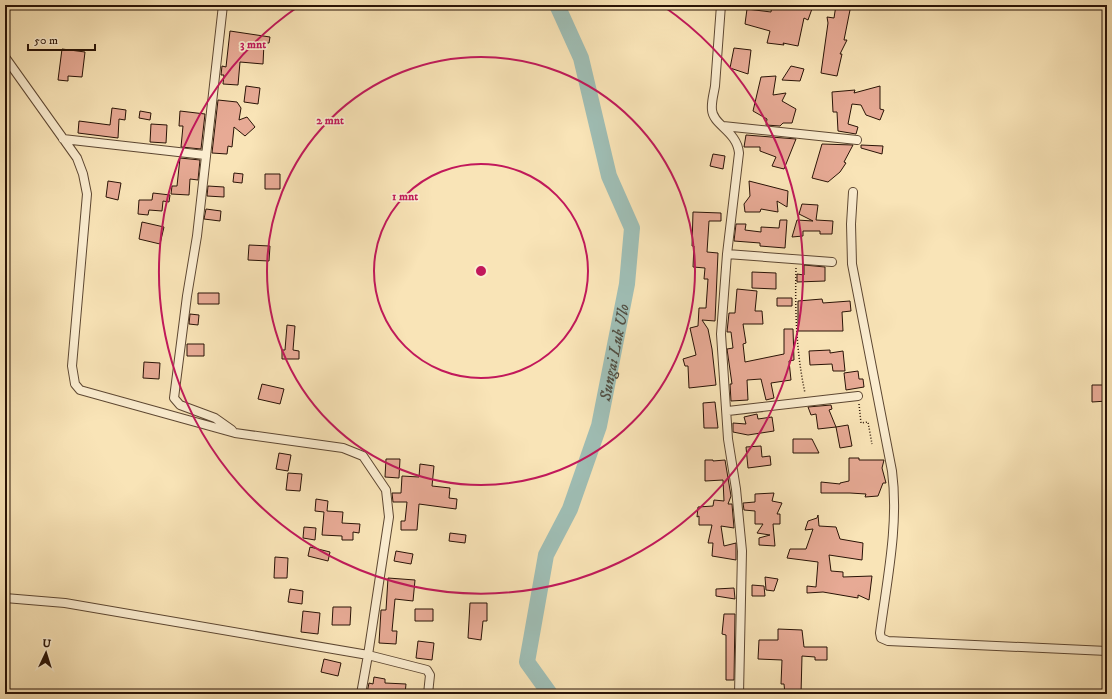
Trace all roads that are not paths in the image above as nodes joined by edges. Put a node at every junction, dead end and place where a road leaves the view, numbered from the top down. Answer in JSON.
{"nodes":[{"id":1,"x":222,"y":5,"type":"edge"},
{"id":2,"x":721,"y":5,"type":"edge"},
{"id":3,"x":5,"y":57,"type":"edge"},
{"id":4,"x":723,"y":126,"type":"junction"},
{"id":5,"x":63,"y":140,"type":"junction"},
{"id":6,"x":857,"y":140,"type":"dead end"},
{"id":7,"x":205,"y":155,"type":"junction"},
{"id":8,"x":853,"y":192,"type":"dead end"},
{"id":9,"x":727,"y":254,"type":"junction"},
{"id":10,"x":832,"y":262,"type":"dead end"},
{"id":11,"x":858,"y":396,"type":"road end"},
{"id":12,"x":728,"y":411,"type":"junction"},
{"id":13,"x":236,"y":433,"type":"junction"},
{"id":14,"x":5,"y":598,"type":"edge"},
{"id":15,"x":1107,"y":651,"type":"edge"},
{"id":16,"x":368,"y":655,"type":"junction"},
{"id":17,"x":360,"y":694,"type":"edge"},
{"id":18,"x":428,"y":694,"type":"edge"},
{"id":19,"x":739,"y":694,"type":"edge"}],
"edges":[{"from":1,"to":7,"type":"street"},
{"from":2,"to":4,"type":"street"},
{"from":3,"to":5,"type":"street"},
{"from":4,"to":6,"type":"street"},
{"from":4,"to":9,"type":"street"},
{"from":5,"to":7,"type":"street"},
{"from":5,"to":13,"type":"street"},
{"from":7,"to":13,"type":"street"},
{"from":8,"to":15,"type":"street"},
{"from":9,"to":10,"type":"street"},
{"from":9,"to":12,"type":"street"},
{"from":11,"to":12,"type":"street"},
{"from":12,"to":19,"type":"street"},
{"from":13,"to":16,"type":"street"},
{"from":14,"to":16,"type":"street"},
{"from":16,"to":17,"type":"street"},
{"from":16,"to":18,"type":"street"}]}
